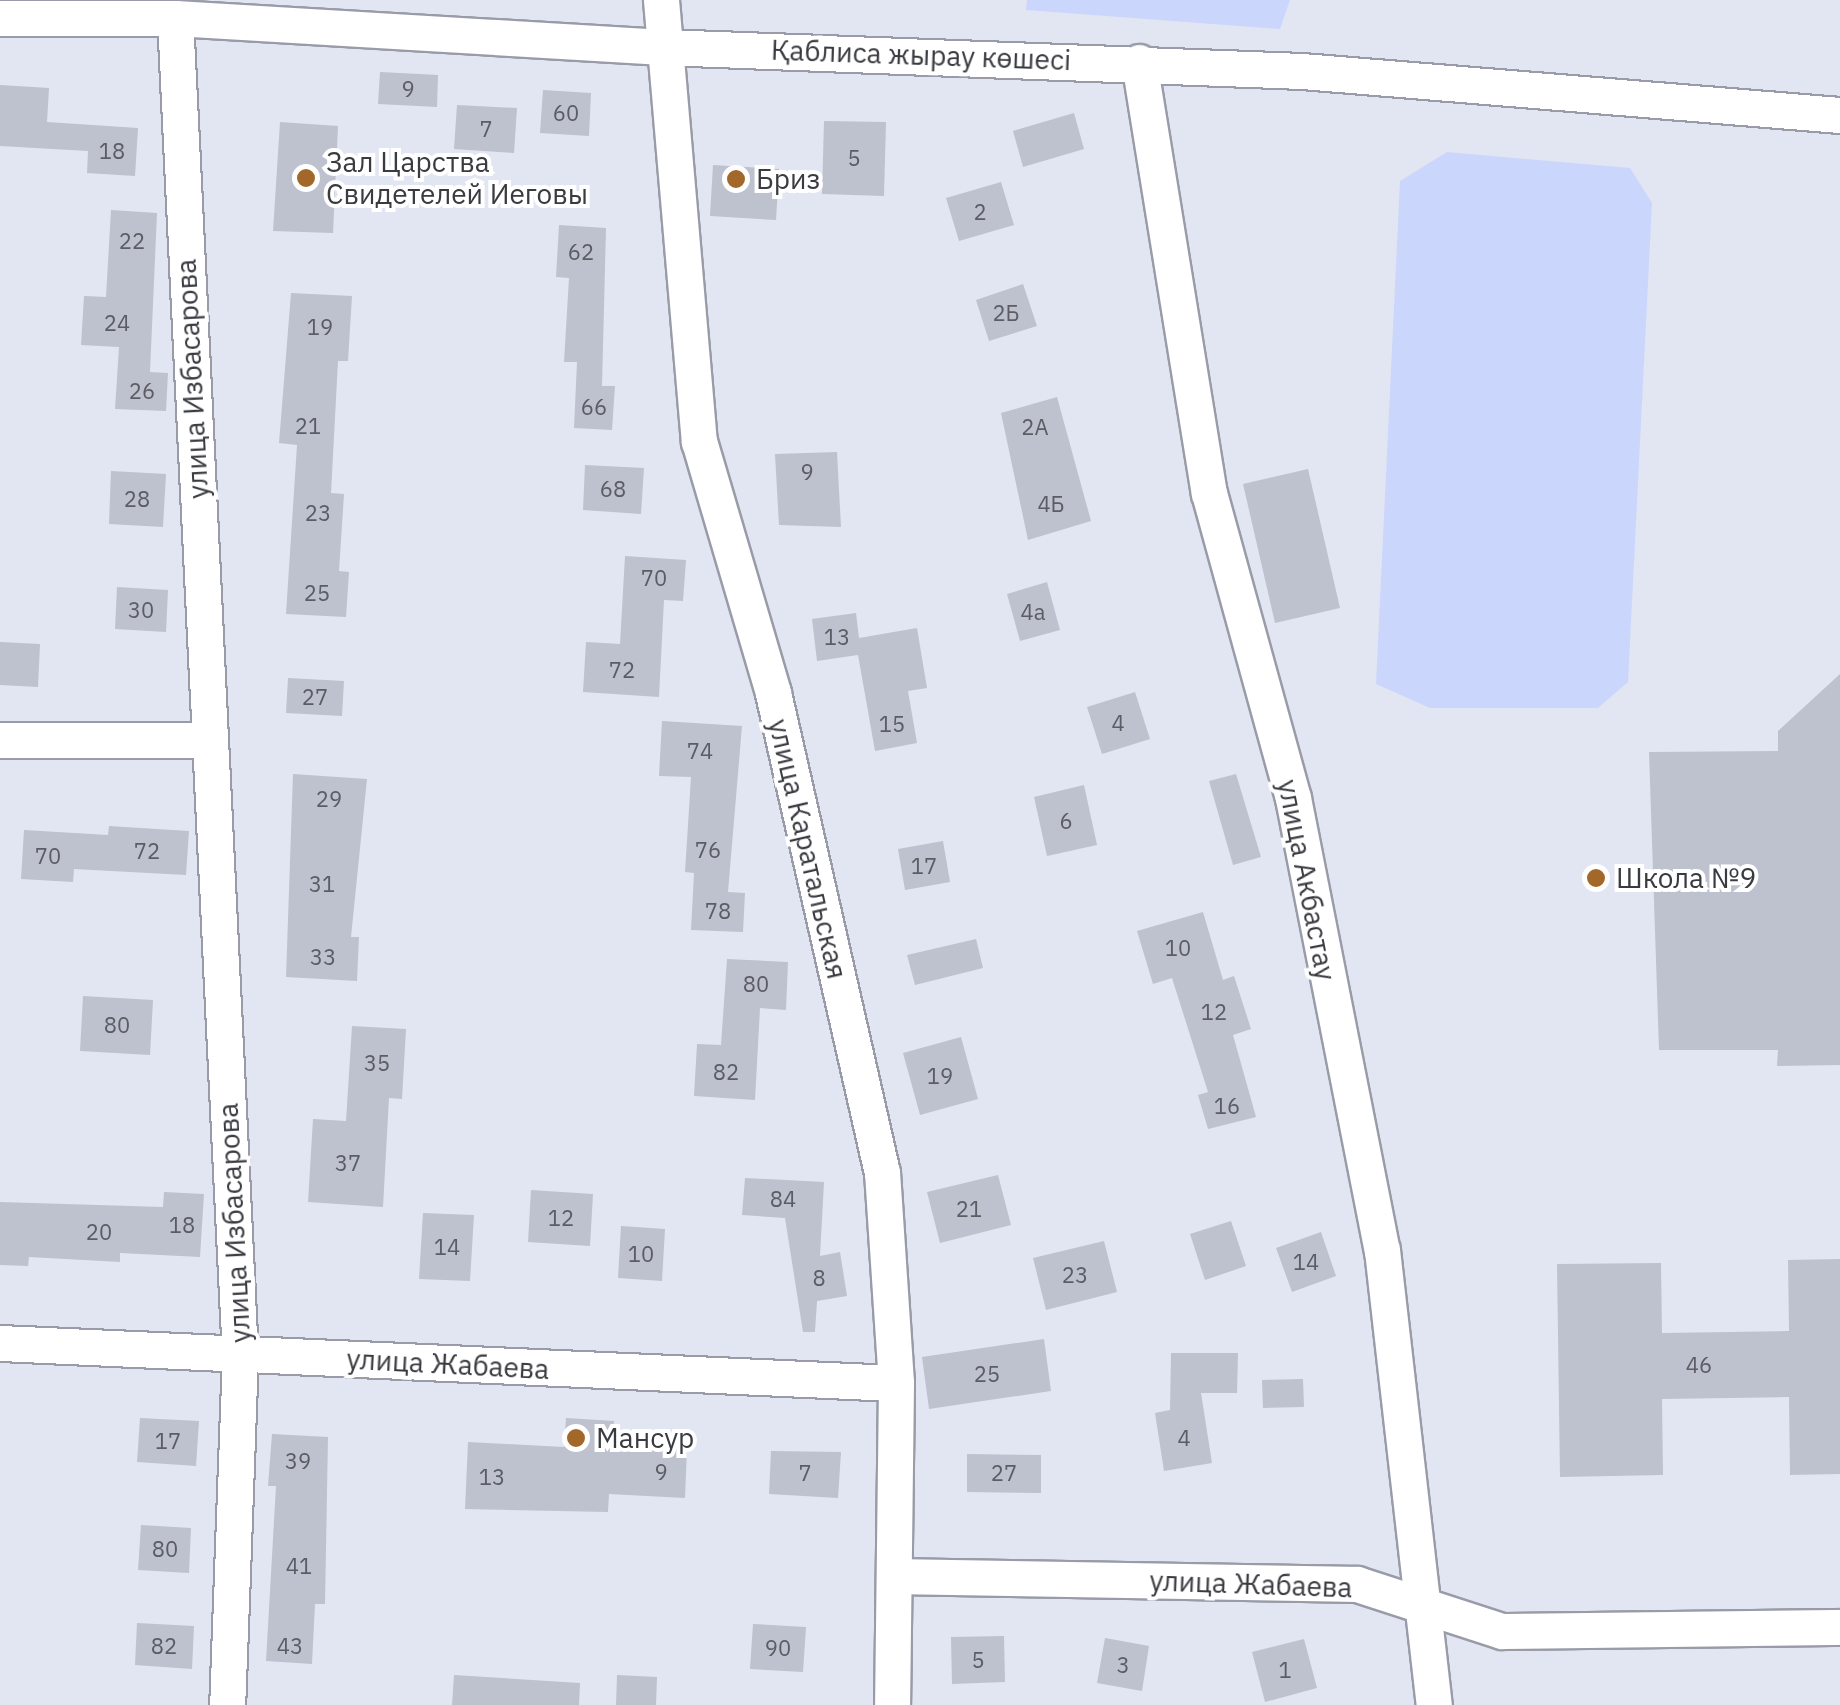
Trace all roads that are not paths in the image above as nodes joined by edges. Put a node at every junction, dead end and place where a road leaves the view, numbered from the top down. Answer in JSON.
{"nodes":[{"id":1,"x":661,"y":0,"type":"edge"},
{"id":2,"x":212,"y":10,"type":"edge"},
{"id":3,"x":0,"y":18,"type":"edge"},
{"id":4,"x":175,"y":18,"type":"junction"},
{"id":5,"x":663,"y":47,"type":"junction"},
{"id":6,"x":1139,"y":62,"type":"junction"},
{"id":7,"x":1840,"y":115,"type":"edge"},
{"id":8,"x":0,"y":740,"type":"edge"},
{"id":9,"x":210,"y":740,"type":"junction"},
{"id":10,"x":0,"y":1343,"type":"edge"},
{"id":11,"x":240,"y":1355,"type":"junction"},
{"id":12,"x":896,"y":1384,"type":"junction"},
{"id":13,"x":896,"y":1576,"type":"junction"},
{"id":14,"x":1421,"y":1605,"type":"junction"},
{"id":15,"x":1840,"y":1627,"type":"edge"},
{"id":16,"x":227,"y":1705,"type":"edge"},
{"id":17,"x":892,"y":1705,"type":"edge"},
{"id":18,"x":1434,"y":1705,"type":"edge"}],
"edges":[{"from":1,"to":5,"type":"street","name":"улица Каратальская"},
{"from":2,"to":4,"type":"street","name":"Қаблиса жырау көшесі"},
{"from":2,"to":5,"type":"street","name":"Қаблиса жырау көшесі"},
{"from":3,"to":4,"type":"street","name":"Қаблиса жырау көшесі"},
{"from":4,"to":9,"type":"street","name":"улица Избасарова"},
{"from":5,"to":6,"type":"street","name":"Қаблиса жырау көшесі"},
{"from":5,"to":12,"type":"street","name":"улица Каратальская"},
{"from":6,"to":7,"type":"street","name":"Қаблиса жырау көшесі"},
{"from":6,"to":14,"type":"street","name":"улица Акбастау"},
{"from":8,"to":9,"type":"street"},
{"from":9,"to":11,"type":"street","name":"улица Избасарова"},
{"from":10,"to":11,"type":"street","name":"улица Жабаева"},
{"from":11,"to":12,"type":"street","name":"улица Жабаева"},
{"from":11,"to":16,"type":"street","name":"улица Избасарова"},
{"from":12,"to":13,"type":"street","name":"улица Каратальская"},
{"from":13,"to":14,"type":"street","name":"улица Жабаева"},
{"from":13,"to":17,"type":"street","name":"улица Каратальская"},
{"from":14,"to":15,"type":"street","name":"улица Жабаева"},
{"from":14,"to":18,"type":"street","name":"улица Акбастау"}]}
